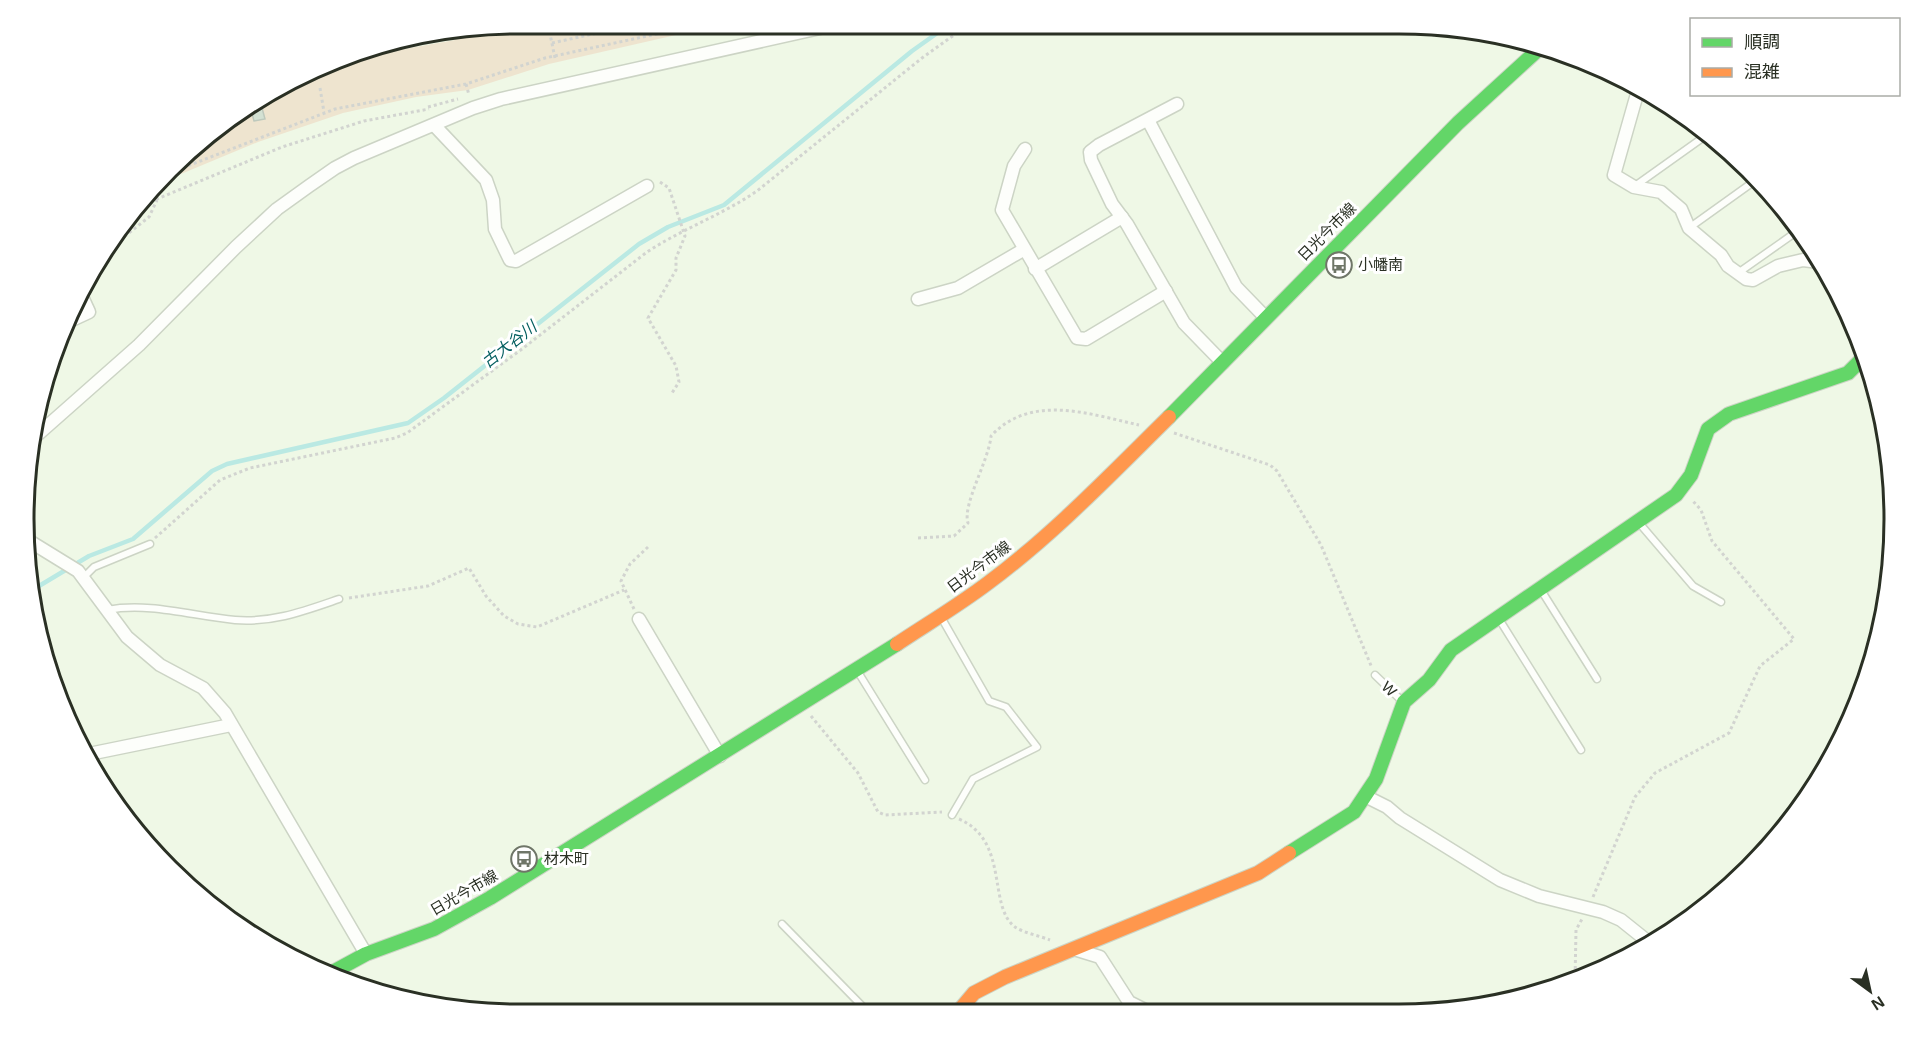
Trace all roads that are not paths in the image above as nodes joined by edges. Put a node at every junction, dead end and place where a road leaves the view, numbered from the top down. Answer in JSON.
{"nodes":[{"id":1,"x":793,"y":34,"type":"edge"},
{"id":2,"x":1532,"y":53,"type":"edge"},
{"id":3,"x":1636,"y":97,"type":"edge"},
{"id":4,"x":1177,"y":104,"type":"dead end"},
{"id":5,"x":1148,"y":120,"type":"junction"},
{"id":6,"x":434,"y":125,"type":"junction"},
{"id":7,"x":1700,"y":140,"type":"edge"},
{"id":8,"x":1024,"y":149,"type":"dead end"},
{"id":9,"x":1749,"y":185,"type":"edge"},
{"id":10,"x":647,"y":186,"type":"road end"},
{"id":11,"x":1634,"y":187,"type":"junction"},
{"id":12,"x":1122,"y":217,"type":"junction"},
{"id":13,"x":1689,"y":228,"type":"junction"},
{"id":14,"x":1791,"y":235,"type":"edge"},
{"id":15,"x":1023,"y":250,"type":"junction"},
{"id":16,"x":1809,"y":261,"type":"edge"},
{"id":17,"x":1035,"y":269,"type":"junction"},
{"id":18,"x":1737,"y":273,"type":"junction"},
{"id":19,"x":1166,"y":291,"type":"junction"},
{"id":20,"x":918,"y":299,"type":"dead end"},
{"id":21,"x":85,"y":304,"type":"edge"},
{"id":22,"x":79,"y":316,"type":"edge"},
{"id":23,"x":1266,"y":318,"type":"junction"},
{"id":24,"x":1223,"y":363,"type":"junction"},
{"id":25,"x":1858,"y":363,"type":"edge"},
{"id":26,"x":43,"y":430,"type":"edge"},
{"id":27,"x":1639,"y":523,"type":"junction"},
{"id":28,"x":36,"y":544,"type":"edge"},
{"id":29,"x":150,"y":544,"type":"road end"},
{"id":30,"x":81,"y":574,"type":"junction"},
{"id":31,"x":1541,"y":590,"type":"junction"},
{"id":32,"x":339,"y":599,"type":"road end"},
{"id":33,"x":1721,"y":602,"type":"dead end"},
{"id":34,"x":106,"y":610,"type":"junction"},
{"id":35,"x":940,"y":616,"type":"junction"},
{"id":36,"x":639,"y":618,"type":"road end"},
{"id":37,"x":1498,"y":618,"type":"junction"},
{"id":38,"x":857,"y":671,"type":"junction"},
{"id":39,"x":1375,"y":675,"type":"road end"},
{"id":40,"x":1597,"y":680,"type":"dead end"},
{"id":41,"x":1404,"y":702,"type":"junction"},
{"id":42,"x":231,"y":725,"type":"junction"},
{"id":43,"x":1581,"y":750,"type":"dead end"},
{"id":44,"x":95,"y":753,"type":"edge"},
{"id":45,"x":720,"y":756,"type":"junction"},
{"id":46,"x":925,"y":780,"type":"dead end"},
{"id":47,"x":1365,"y":796,"type":"junction"},
{"id":48,"x":952,"y":815,"type":"road end"},
{"id":49,"x":782,"y":924,"type":"dead end"},
{"id":50,"x":1644,"y":938,"type":"edge"},
{"id":51,"x":1074,"y":949,"type":"junction"},
{"id":52,"x":366,"y":954,"type":"junction"},
{"id":53,"x":338,"y":970,"type":"edge"},
{"id":54,"x":860,"y":1004,"type":"edge"},
{"id":55,"x":965,"y":1004,"type":"edge"},
{"id":56,"x":1133,"y":1004,"type":"edge"}],
"edges":[{"from":1,"to":6,"type":"street"},
{"from":2,"to":23,"type":"main road","name":"日光今市線"},
{"from":3,"to":11,"type":"street"},
{"from":4,"to":5,"type":"street"},
{"from":5,"to":12,"type":"street"},
{"from":5,"to":23,"type":"street"},
{"from":6,"to":10,"type":"street"},
{"from":6,"to":26,"type":"street"},
{"from":7,"to":11,"type":"lane"},
{"from":8,"to":15,"type":"street"},
{"from":9,"to":13,"type":"lane"},
{"from":11,"to":13,"type":"street"},
{"from":12,"to":17,"type":"street"},
{"from":12,"to":19,"type":"street"},
{"from":13,"to":18,"type":"street"},
{"from":14,"to":18,"type":"lane"},
{"from":15,"to":17,"type":"street"},
{"from":15,"to":20,"type":"street"},
{"from":16,"to":18,"type":"street"},
{"from":17,"to":19,"type":"street"},
{"from":19,"to":24,"type":"street"},
{"from":21,"to":22,"type":"street"},
{"from":23,"to":24,"type":"main road","name":"日光今市線"},
{"from":24,"to":35,"type":"main road","name":"日光今市線"},
{"from":25,"to":27,"type":"main road"},
{"from":27,"to":31,"type":"main road"},
{"from":27,"to":33,"type":"lane"},
{"from":28,"to":30,"type":"street"},
{"from":29,"to":30,"type":"lane"},
{"from":30,"to":34,"type":"street"},
{"from":31,"to":37,"type":"main road"},
{"from":31,"to":40,"type":"lane"},
{"from":32,"to":34,"type":"lane"},
{"from":34,"to":42,"type":"street"},
{"from":35,"to":38,"type":"main road","name":"日光今市線"},
{"from":35,"to":48,"type":"lane"},
{"from":36,"to":45,"type":"street"},
{"from":37,"to":41,"type":"main road"},
{"from":37,"to":43,"type":"lane"},
{"from":38,"to":45,"type":"main road","name":"日光今市線"},
{"from":38,"to":46,"type":"lane"},
{"from":39,"to":41,"type":"lane","name":"W"},
{"from":41,"to":47,"type":"main road"},
{"from":42,"to":44,"type":"street"},
{"from":42,"to":52,"type":"street"},
{"from":45,"to":52,"type":"main road","name":"日光今市線"},
{"from":47,"to":50,"type":"street"},
{"from":47,"to":51,"type":"main road"},
{"from":49,"to":54,"type":"lane"},
{"from":51,"to":55,"type":"main road"},
{"from":51,"to":56,"type":"street"},
{"from":52,"to":53,"type":"main road","name":"日光今市線"}]}
